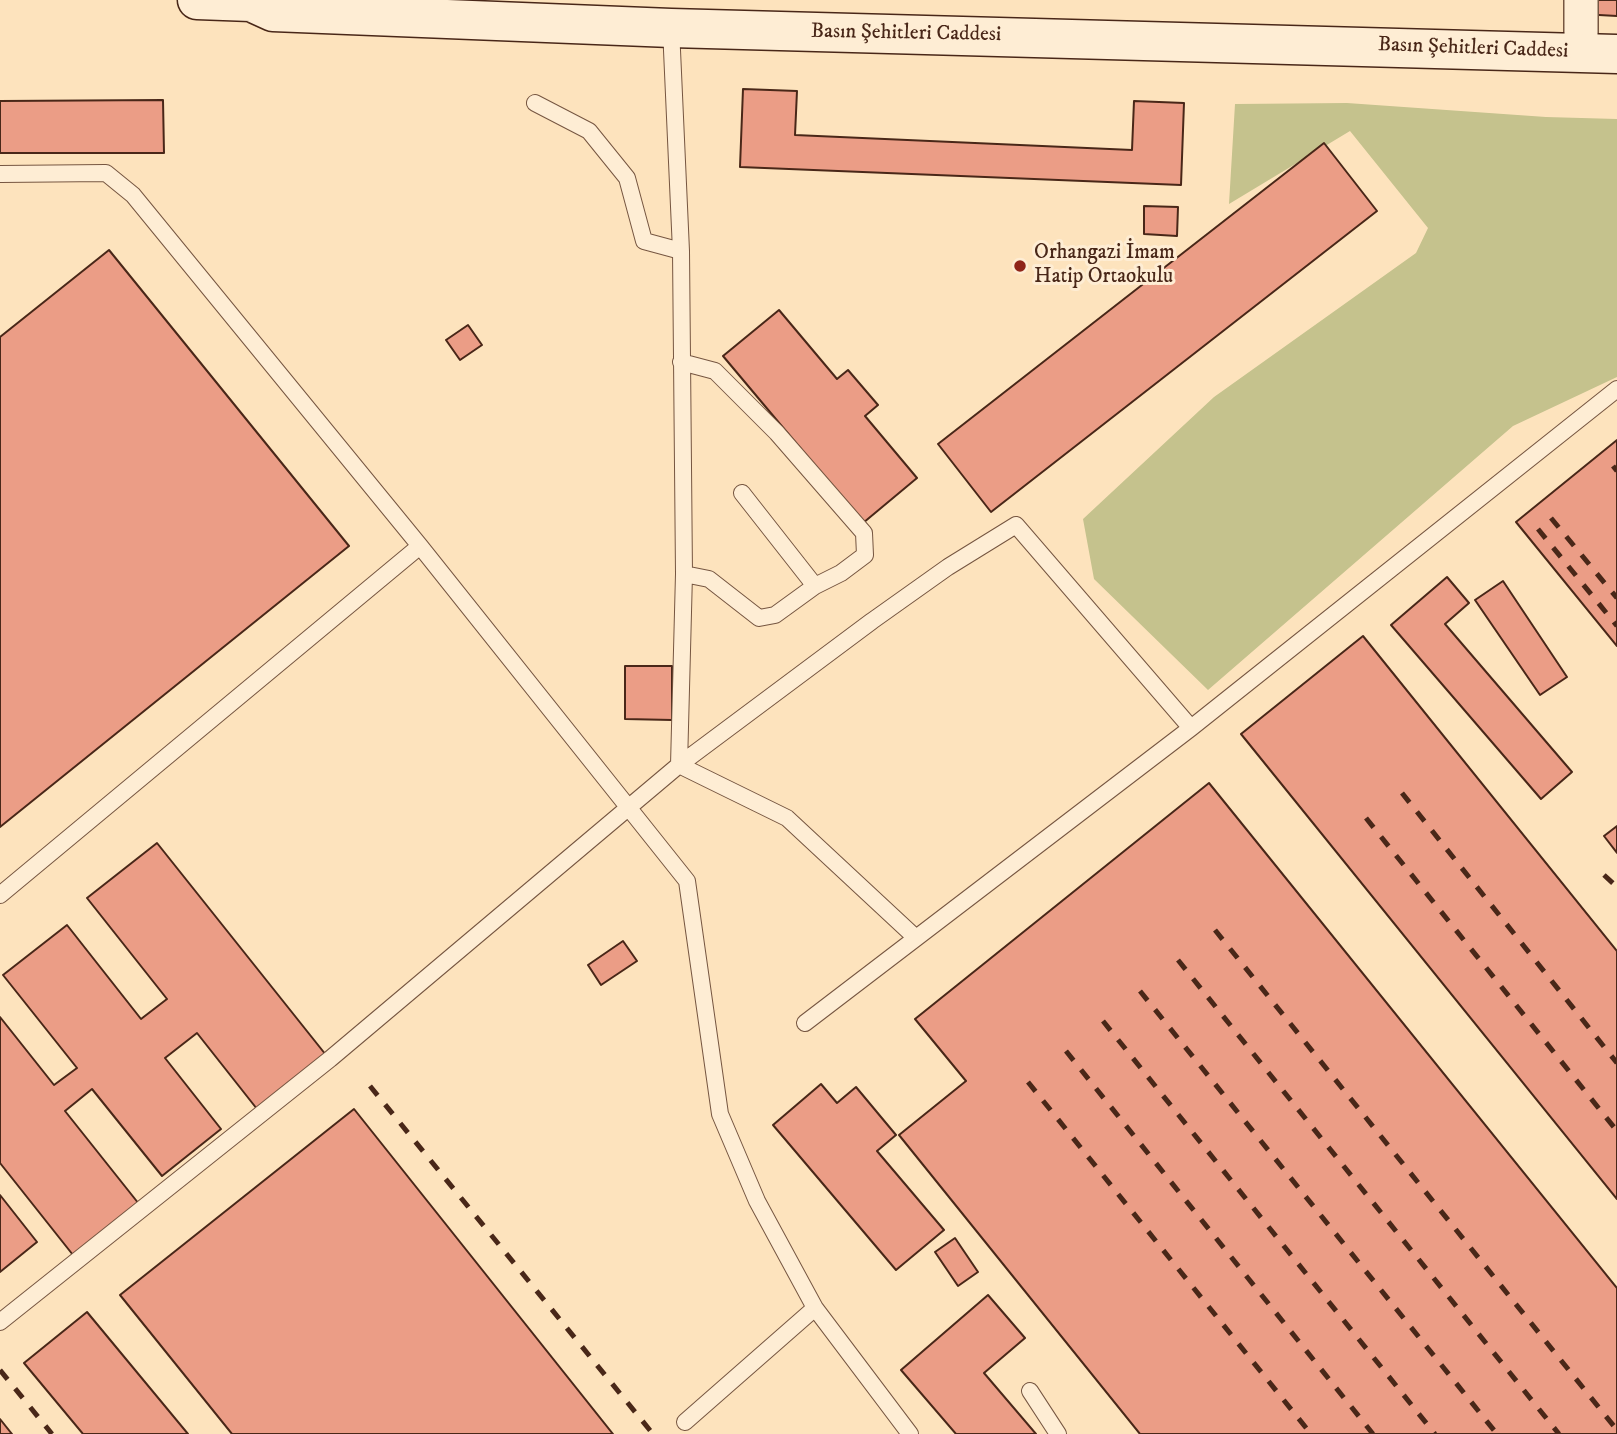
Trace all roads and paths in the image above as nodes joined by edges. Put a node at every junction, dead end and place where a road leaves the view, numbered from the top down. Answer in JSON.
{"nodes":[{"id":1,"x":197,"y":0,"type":"edge"},
{"id":2,"x":440,"y":0,"type":"edge"},
{"id":3,"x":1581,"y":0,"type":"edge"},
{"id":4,"x":254,"y":1,"type":"edge"},
{"id":5,"x":551,"y":24,"type":"junction"},
{"id":6,"x":671,"y":28,"type":"junction"},
{"id":7,"x":1599,"y":53,"type":"edge"},
{"id":8,"x":535,"y":103,"type":"dead end"},
{"id":9,"x":0,"y":174,"type":"edge"},
{"id":10,"x":681,"y":251,"type":"junction"},
{"id":11,"x":681,"y":362,"type":"junction"},
{"id":12,"x":1617,"y":389,"type":"edge"},
{"id":13,"x":742,"y":492,"type":"dead end"},
{"id":14,"x":420,"y":546,"type":"junction"},
{"id":15,"x":684,"y":574,"type":"junction"},
{"id":16,"x":815,"y":586,"type":"junction"},
{"id":17,"x":1191,"y":728,"type":"junction"},
{"id":18,"x":678,"y":765,"type":"junction"},
{"id":19,"x":629,"y":807,"type":"junction"},
{"id":20,"x":0,"y":895,"type":"edge"},
{"id":21,"x":916,"y":938,"type":"junction"},
{"id":22,"x":805,"y":1023,"type":"dead end"},
{"id":23,"x":815,"y":1308,"type":"junction"},
{"id":24,"x":0,"y":1322,"type":"edge"},
{"id":25,"x":1030,"y":1391,"type":"dead end"},
{"id":26,"x":685,"y":1422,"type":"dead end"},
{"id":27,"x":910,"y":1434,"type":"edge"},
{"id":28,"x":1058,"y":1434,"type":"edge"}],
"edges":[{"from":1,"to":4,"type":"main road","name":"Basın Şehitleri Caddesi"},
{"from":2,"to":5,"type":"main road"},
{"from":3,"to":7,"type":"street"},
{"from":4,"to":5,"type":"main road","name":"Basın Şehitleri Caddesi"},
{"from":5,"to":6,"type":"main road","name":"Basın Şehitleri Caddesi"},
{"from":6,"to":7,"type":"main road","name":"Basın Şehitleri Caddesi"},
{"from":6,"to":10,"type":"lane"},
{"from":8,"to":10,"type":"lane"},
{"from":9,"to":14,"type":"lane"},
{"from":10,"to":11,"type":"lane"},
{"from":11,"to":15,"type":"lane"},
{"from":11,"to":16,"type":"lane"},
{"from":12,"to":17,"type":"lane"},
{"from":13,"to":16,"type":"lane"},
{"from":14,"to":19,"type":"lane"},
{"from":14,"to":20,"type":"lane"},
{"from":15,"to":16,"type":"lane"},
{"from":15,"to":18,"type":"lane"},
{"from":17,"to":18,"type":"lane"},
{"from":17,"to":21,"type":"lane"},
{"from":18,"to":19,"type":"lane"},
{"from":18,"to":21,"type":"lane"},
{"from":19,"to":23,"type":"lane"},
{"from":19,"to":24,"type":"lane"},
{"from":21,"to":22,"type":"lane"},
{"from":23,"to":26,"type":"lane"},
{"from":23,"to":27,"type":"lane"},
{"from":25,"to":28,"type":"lane"}]}
